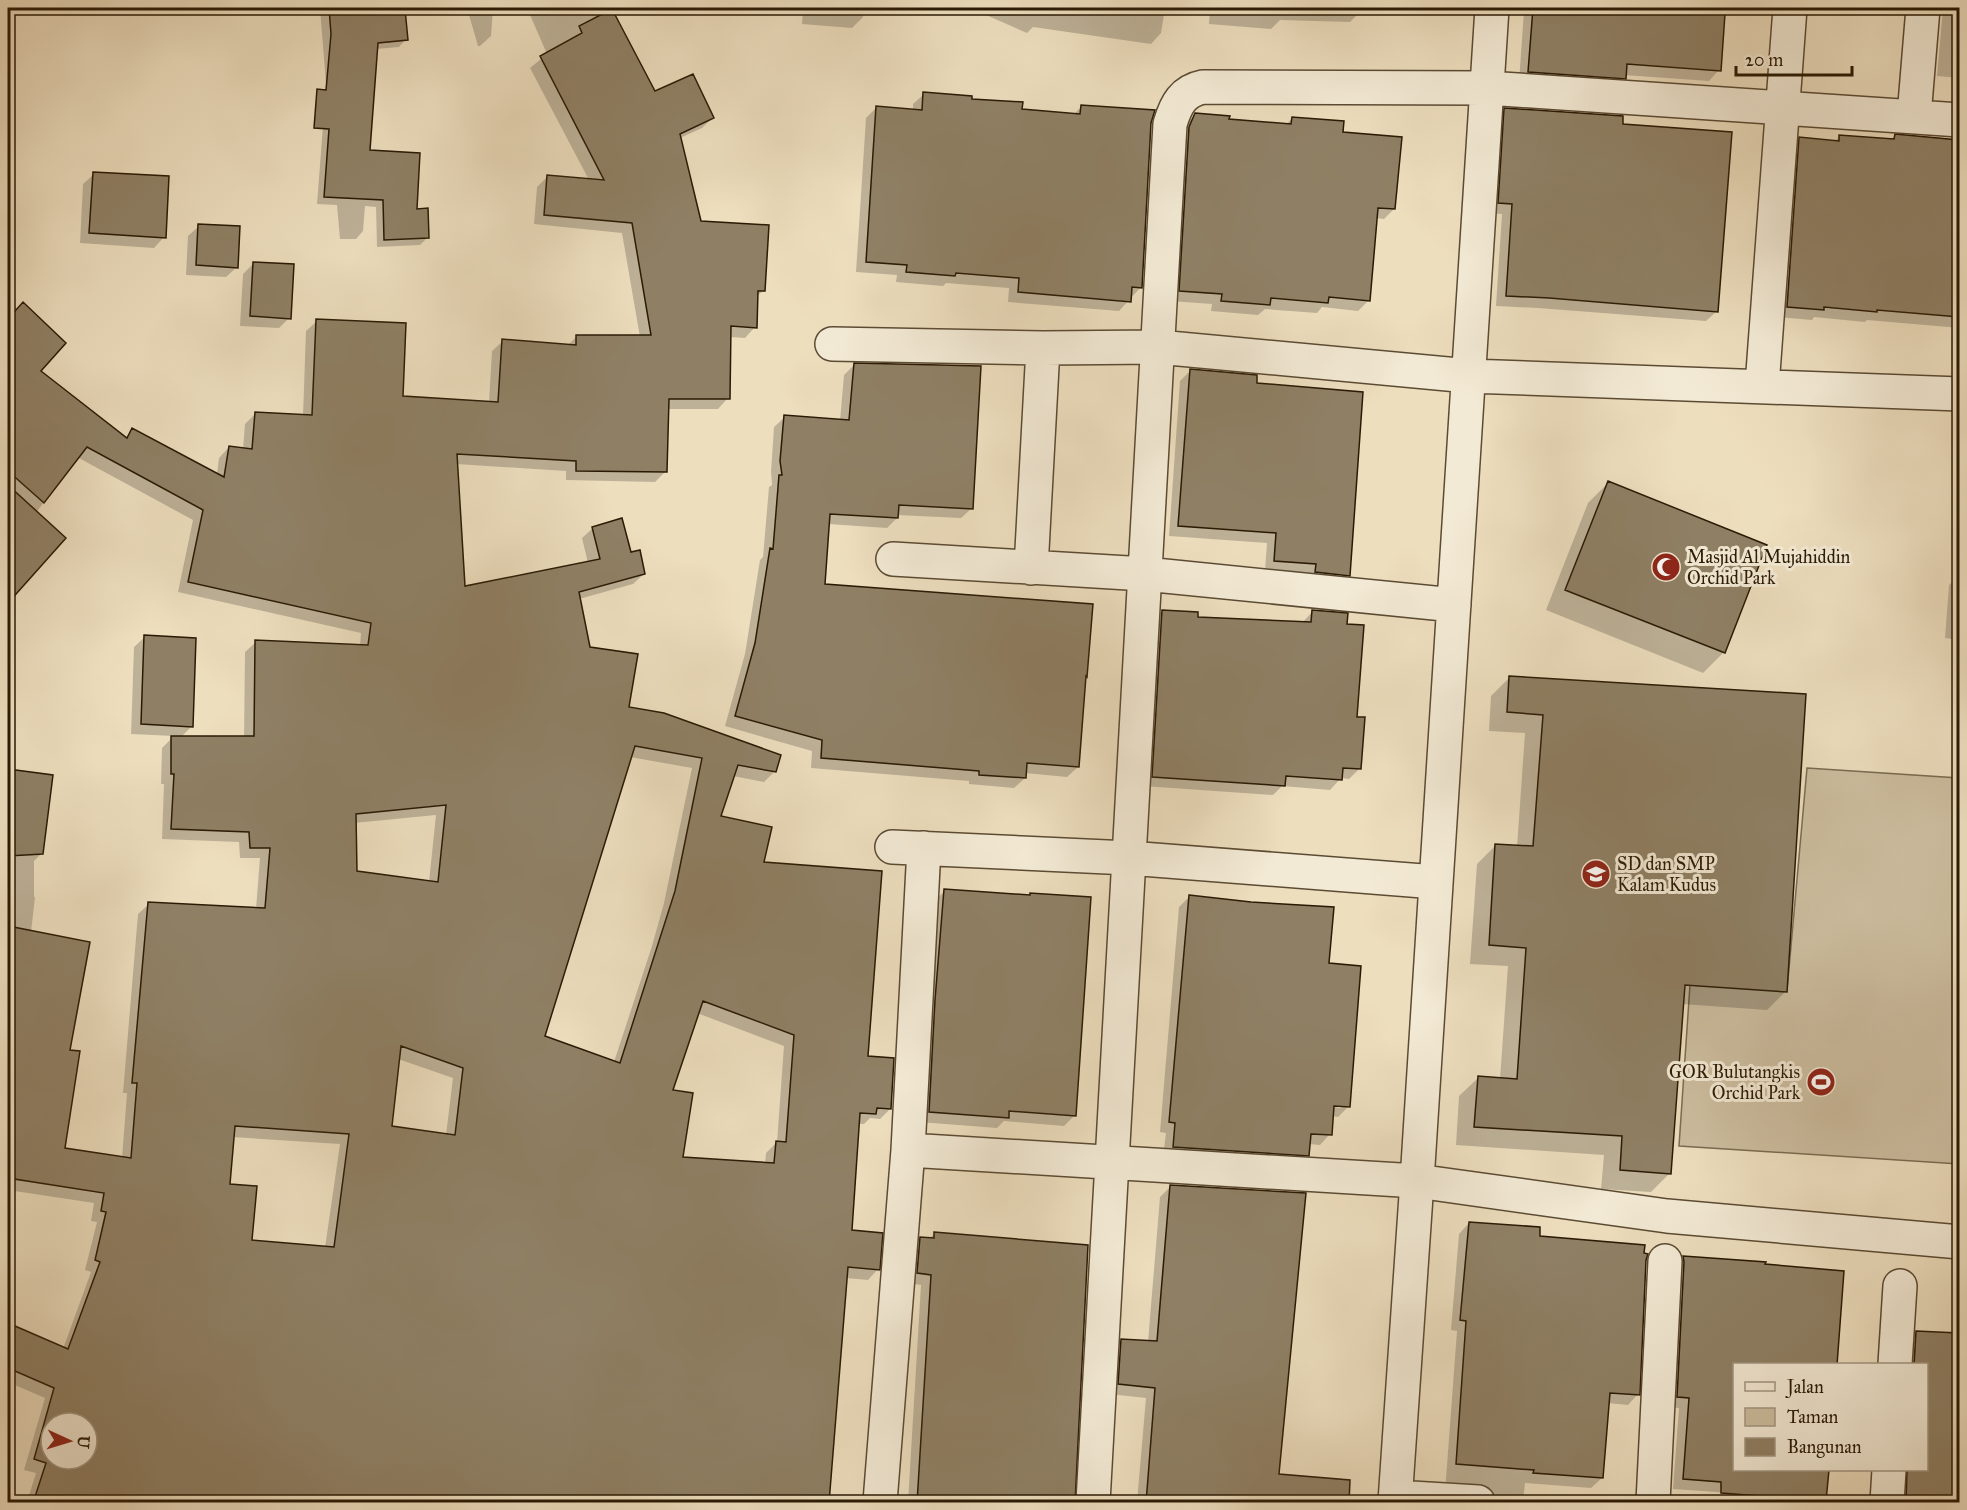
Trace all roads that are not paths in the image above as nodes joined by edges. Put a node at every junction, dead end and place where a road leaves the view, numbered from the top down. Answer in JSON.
{"nodes":[{"id":1,"x":1492,"y":8,"type":"edge"},
{"id":2,"x":1790,"y":8,"type":"edge"},
{"id":3,"x":1923,"y":8,"type":"edge"},
{"id":4,"x":1487,"y":88,"type":"junction"},
{"id":5,"x":1781,"y":107,"type":"junction"},
{"id":6,"x":1914,"y":116,"type":"junction"},
{"id":7,"x":1959,"y":120,"type":"edge"},
{"id":8,"x":832,"y":344,"type":"dead end"},
{"id":9,"x":1043,"y":348,"type":"junction"},
{"id":10,"x":1158,"y":348,"type":"junction"},
{"id":11,"x":1469,"y":376,"type":"junction"},
{"id":12,"x":1762,"y":386,"type":"junction"},
{"id":13,"x":1959,"y":394,"type":"edge"},
{"id":14,"x":893,"y":559,"type":"dead end"},
{"id":15,"x":1031,"y":568,"type":"junction"},
{"id":16,"x":1145,"y":574,"type":"junction"},
{"id":17,"x":1454,"y":605,"type":"junction"},
{"id":18,"x":892,"y":847,"type":"dead end"},
{"id":19,"x":924,"y":848,"type":"junction"},
{"id":20,"x":1129,"y":858,"type":"junction"},
{"id":21,"x":1436,"y":882,"type":"junction"},
{"id":22,"x":908,"y":1149,"type":"junction"},
{"id":23,"x":1111,"y":1162,"type":"junction"},
{"id":24,"x":1418,"y":1181,"type":"junction"},
{"id":25,"x":1959,"y":1242,"type":"edge"},
{"id":26,"x":1665,"y":1261,"type":"dead end"},
{"id":27,"x":1900,"y":1286,"type":"dead end"},
{"id":28,"x":1895,"y":1363,"type":"edge"},
{"id":29,"x":1889,"y":1471,"type":"edge"},
{"id":30,"x":1395,"y":1500,"type":"edge"},
{"id":31,"x":880,"y":1503,"type":"edge"},
{"id":32,"x":1093,"y":1503,"type":"edge"},
{"id":33,"x":1478,"y":1503,"type":"edge"},
{"id":34,"x":1653,"y":1503,"type":"edge"},
{"id":35,"x":1887,"y":1503,"type":"edge"}],
"edges":[{"from":1,"to":4,"type":"street"},
{"from":2,"to":5,"type":"street"},
{"from":3,"to":6,"type":"street"},
{"from":4,"to":5,"type":"street"},
{"from":4,"to":10,"type":"street"},
{"from":4,"to":11,"type":"street"},
{"from":5,"to":6,"type":"street"},
{"from":5,"to":12,"type":"street"},
{"from":6,"to":7,"type":"street"},
{"from":8,"to":9,"type":"street"},
{"from":9,"to":10,"type":"street"},
{"from":9,"to":15,"type":"street"},
{"from":10,"to":11,"type":"street"},
{"from":10,"to":16,"type":"street"},
{"from":11,"to":12,"type":"street"},
{"from":11,"to":17,"type":"street"},
{"from":12,"to":13,"type":"street"},
{"from":14,"to":15,"type":"street"},
{"from":15,"to":16,"type":"street"},
{"from":16,"to":17,"type":"street"},
{"from":16,"to":20,"type":"street"},
{"from":17,"to":21,"type":"street"},
{"from":18,"to":19,"type":"street"},
{"from":19,"to":20,"type":"street"},
{"from":19,"to":22,"type":"street"},
{"from":20,"to":21,"type":"street"},
{"from":20,"to":23,"type":"street"},
{"from":21,"to":24,"type":"street"},
{"from":22,"to":23,"type":"street"},
{"from":22,"to":31,"type":"street"},
{"from":23,"to":24,"type":"street"},
{"from":23,"to":32,"type":"street"},
{"from":24,"to":25,"type":"street"},
{"from":24,"to":30,"type":"street"},
{"from":26,"to":34,"type":"street"},
{"from":27,"to":28,"type":"street"},
{"from":29,"to":35,"type":"street"},
{"from":30,"to":33,"type":"street"}]}
